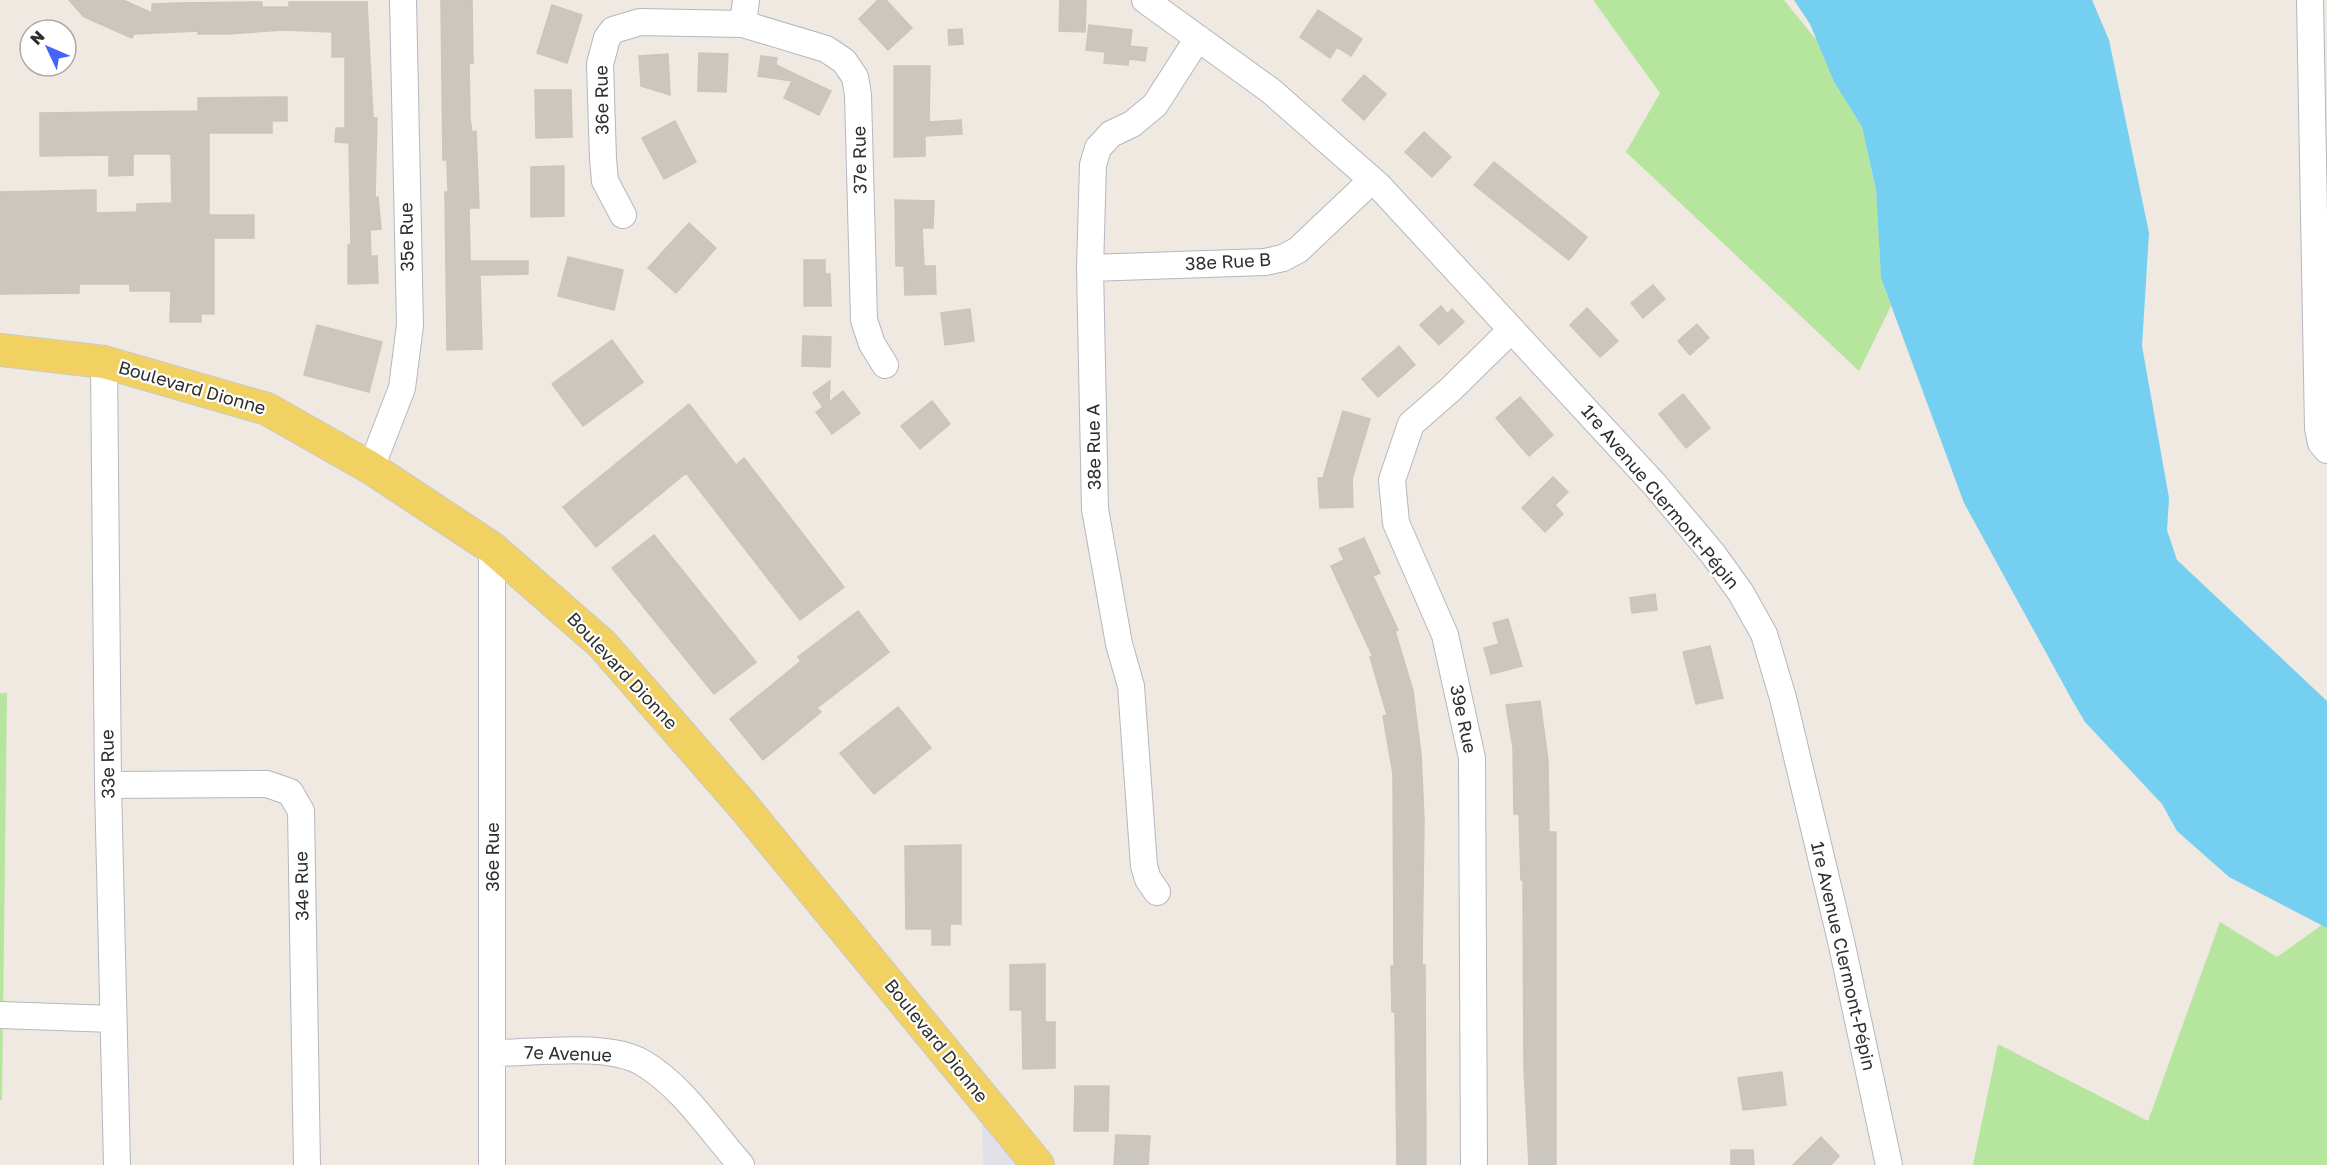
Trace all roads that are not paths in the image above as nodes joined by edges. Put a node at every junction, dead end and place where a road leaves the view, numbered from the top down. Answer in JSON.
{"nodes":[{"id":1,"x":403,"y":0,"type":"edge"},
{"id":2,"x":1145,"y":0,"type":"edge"},
{"id":3,"x":2310,"y":0,"type":"edge"},
{"id":4,"x":744,"y":12,"type":"edge"},
{"id":5,"x":1198,"y":38,"type":"junction"},
{"id":6,"x":2320,"y":130,"type":"edge"},
{"id":7,"x":1372,"y":180,"type":"junction"},
{"id":8,"x":623,"y":215,"type":"dead end"},
{"id":9,"x":1090,"y":268,"type":"junction"},
{"id":10,"x":1510,"y":331,"type":"junction"},
{"id":11,"x":0,"y":350,"type":"edge"},
{"id":12,"x":104,"y":362,"type":"junction"},
{"id":13,"x":885,"y":365,"type":"dead end"},
{"id":14,"x":2327,"y":450,"type":"edge"},
{"id":15,"x":371,"y":468,"type":"junction"},
{"id":16,"x":492,"y":548,"type":"junction"},
{"id":17,"x":108,"y":785,"type":"junction"},
{"id":18,"x":1157,"y":892,"type":"dead end"},
{"id":19,"x":0,"y":1015,"type":"edge"},
{"id":20,"x":113,"y":1019,"type":"junction"},
{"id":21,"x":494,"y":1053,"type":"junction"},
{"id":22,"x":117,"y":1165,"type":"edge"},
{"id":23,"x":307,"y":1165,"type":"edge"},
{"id":24,"x":492,"y":1165,"type":"edge"},
{"id":25,"x":741,"y":1165,"type":"edge"},
{"id":26,"x":1038,"y":1165,"type":"edge"},
{"id":27,"x":1474,"y":1165,"type":"edge"},
{"id":28,"x":1888,"y":1165,"type":"edge"}],
"edges":[{"from":1,"to":15,"type":"street","name":"35e Rue"},
{"from":2,"to":5,"type":"street","name":"1re Avenue Clermont-Pépin"},
{"from":3,"to":6,"type":"street"},
{"from":4,"to":8,"type":"street","name":"36e Rue"},
{"from":4,"to":13,"type":"street","name":"37e Rue"},
{"from":5,"to":7,"type":"street","name":"1re Avenue Clermont-Pépin"},
{"from":5,"to":9,"type":"street","name":"38e Rue A"},
{"from":6,"to":14,"type":"street"},
{"from":7,"to":9,"type":"street","name":"38e Rue B"},
{"from":7,"to":10,"type":"street","name":"1re Avenue Clermont-Pépin"},
{"from":9,"to":18,"type":"street","name":"38e Rue A"},
{"from":10,"to":27,"type":"street","name":"39e Rue"},
{"from":10,"to":28,"type":"street","name":"1re Avenue Clermont-Pépin"},
{"from":11,"to":12,"type":"main road","name":"Boulevard Dionne"},
{"from":12,"to":15,"type":"main road","name":"Boulevard Dionne"},
{"from":12,"to":17,"type":"street","name":"33e Rue"},
{"from":15,"to":16,"type":"main road","name":"Boulevard Dionne"},
{"from":16,"to":21,"type":"street","name":"36e Rue"},
{"from":16,"to":26,"type":"main road","name":"Boulevard Dionne"},
{"from":17,"to":20,"type":"street","name":"33e Rue"},
{"from":17,"to":23,"type":"street","name":"34e Rue"},
{"from":19,"to":20,"type":"street"},
{"from":20,"to":22,"type":"street","name":"33e Rue"},
{"from":21,"to":24,"type":"street","name":"36e Rue"},
{"from":21,"to":25,"type":"street","name":"7e Avenue"}]}
